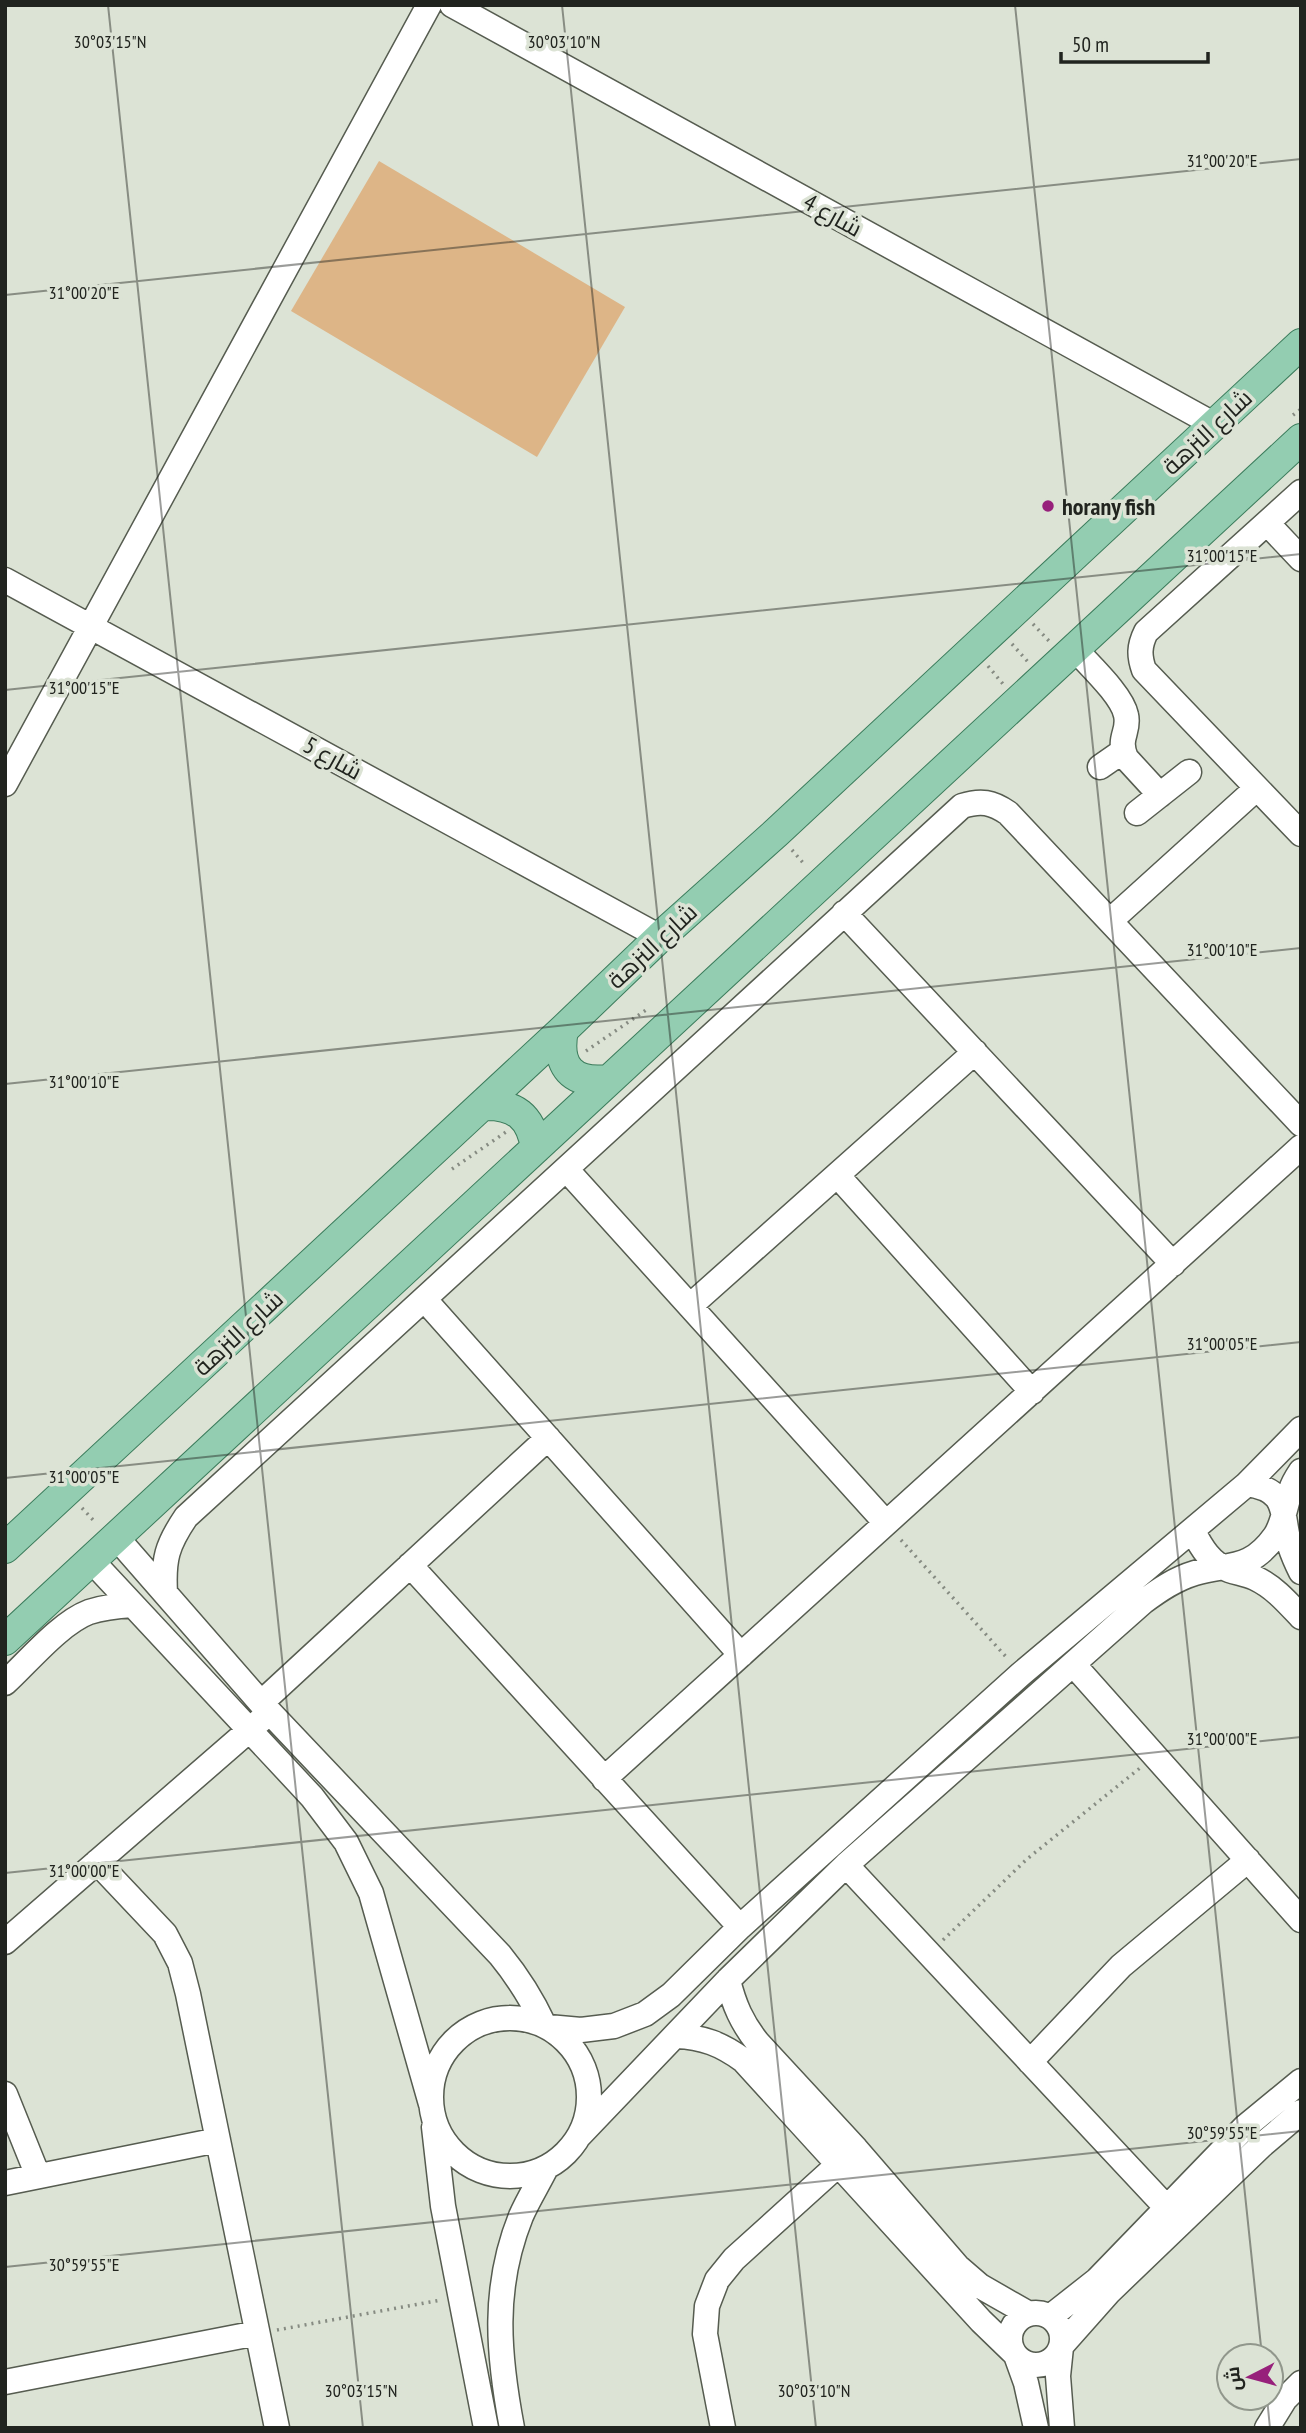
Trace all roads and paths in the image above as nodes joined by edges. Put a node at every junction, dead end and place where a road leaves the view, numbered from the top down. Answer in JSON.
{"nodes":[{"id":1,"x":429,"y":5,"type":"edge"},
{"id":2,"x":452,"y":5,"type":"edge"},
{"id":3,"x":1301,"y":344,"type":"edge"},
{"id":4,"x":1301,"y":408,"type":"edge"},
{"id":5,"x":1214,"y":425,"type":"junction"},
{"id":6,"x":1296,"y":428,"type":"edge"},
{"id":7,"x":1301,"y":492,"type":"edge"},
{"id":8,"x":1267,"y":523,"type":"junction"},
{"id":9,"x":1301,"y":559,"type":"edge"},
{"id":10,"x":5,"y":580,"type":"edge"},
{"id":11,"x":91,"y":627,"type":"junction"},
{"id":12,"x":1026,"y":630,"type":"dead end"},
{"id":13,"x":1019,"y":637,"type":"dead end"},
{"id":14,"x":1011,"y":644,"type":"junction"},
{"id":15,"x":1075,"y":649,"type":"junction"},
{"id":16,"x":1044,"y":650,"type":"dead end"},
{"id":17,"x":1003,"y":651,"type":"dead end"},
{"id":18,"x":1037,"y":656,"type":"dead end"},
{"id":19,"x":995,"y":659,"type":"dead end"},
{"id":20,"x":1029,"y":663,"type":"junction"},
{"id":21,"x":1021,"y":671,"type":"dead end"},
{"id":22,"x":1013,"y":678,"type":"dead end"},
{"id":23,"x":1123,"y":751,"type":"junction"},
{"id":24,"x":1100,"y":767,"type":"dead end"},
{"id":25,"x":1189,"y":772,"type":"dead end"},
{"id":26,"x":5,"y":784,"type":"edge"},
{"id":27,"x":1257,"y":788,"type":"junction"},
{"id":28,"x":1160,"y":795,"type":"junction"},
{"id":29,"x":1137,"y":813,"type":"dead end"},
{"id":30,"x":777,"y":832,"type":"junction"},
{"id":31,"x":1301,"y":834,"type":"edge"},
{"id":32,"x":821,"y":884,"type":"junction"},
{"id":33,"x":844,"y":913,"type":"junction"},
{"id":34,"x":1110,"y":921,"type":"junction"},
{"id":35,"x":660,"y":937,"type":"junction"},
{"id":36,"x":657,"y":1002,"type":"dead end"},
{"id":37,"x":572,"y":1040,"type":"junction"},
{"id":38,"x":975,"y":1052,"type":"junction"},
{"id":39,"x":608,"y":1080,"type":"junction"},
{"id":40,"x":483,"y":1105,"type":"junction"},
{"id":41,"x":1301,"y":1124,"type":"edge"},
{"id":42,"x":524,"y":1141,"type":"junction"},
{"id":43,"x":1301,"y":1147,"type":"edge"},
{"id":44,"x":566,"y":1169,"type":"junction"},
{"id":45,"x":448,"y":1172,"type":"dead end"},
{"id":46,"x":837,"y":1175,"type":"junction"},
{"id":47,"x":1172,"y":1264,"type":"junction"},
{"id":48,"x":425,"y":1300,"type":"junction"},
{"id":49,"x":690,"y":1306,"type":"junction"},
{"id":50,"x":1032,"y":1392,"type":"junction"},
{"id":51,"x":1301,"y":1429,"type":"edge"},
{"id":52,"x":548,"y":1438,"type":"junction"},
{"id":53,"x":1301,"y":1471,"type":"edge"},
{"id":54,"x":1247,"y":1484,"type":"junction"},
{"id":55,"x":67,"y":1492,"type":"junction"},
{"id":56,"x":1284,"y":1511,"type":"junction"},
{"id":57,"x":886,"y":1523,"type":"junction"},
{"id":58,"x":1193,"y":1531,"type":"junction"},
{"id":59,"x":106,"y":1546,"type":"junction"},
{"id":60,"x":5,"y":1548,"type":"edge"},
{"id":61,"x":410,"y":1565,"type":"junction"},
{"id":62,"x":1225,"y":1569,"type":"junction"},
{"id":63,"x":1301,"y":1572,"type":"edge"},
{"id":64,"x":165,"y":1593,"type":"junction"},
{"id":65,"x":132,"y":1605,"type":"junction"},
{"id":66,"x":1301,"y":1617,"type":"edge"},
{"id":67,"x":5,"y":1640,"type":"edge"},
{"id":68,"x":741,"y":1655,"type":"junction"},
{"id":69,"x":1073,"y":1664,"type":"junction"},
{"id":70,"x":1021,"y":1674,"type":"junction"},
{"id":71,"x":5,"y":1684,"type":"edge"},
{"id":72,"x":266,"y":1707,"type":"junction"},
{"id":73,"x":249,"y":1730,"type":"junction"},
{"id":74,"x":1154,"y":1756,"type":"junction"},
{"id":75,"x":604,"y":1779,"type":"junction"},
{"id":76,"x":1248,"y":1860,"type":"junction"},
{"id":77,"x":97,"y":1862,"type":"junction"},
{"id":78,"x":846,"y":1865,"type":"junction"},
{"id":79,"x":1301,"y":1920,"type":"edge"},
{"id":80,"x":740,"y":1927,"type":"junction"},
{"id":81,"x":5,"y":1942,"type":"edge"},
{"id":82,"x":928,"y":1953,"type":"junction"},
{"id":83,"x":727,"y":1980,"type":"junction"},
{"id":84,"x":546,"y":2026,"type":"junction"},
{"id":85,"x":676,"y":2036,"type":"junction"},
{"id":86,"x":1030,"y":2062,"type":"junction"},
{"id":87,"x":1301,"y":2081,"type":"edge"},
{"id":88,"x":5,"y":2094,"type":"edge"},
{"id":89,"x":432,"y":2111,"type":"junction"},
{"id":90,"x":1301,"y":2112,"type":"edge"},
{"id":91,"x":579,"y":2136,"type":"junction"},
{"id":92,"x":218,"y":2140,"type":"junction"},
{"id":93,"x":847,"y":2157,"type":"junction"},
{"id":94,"x":546,"y":2168,"type":"junction"},
{"id":95,"x":38,"y":2176,"type":"junction"},
{"id":96,"x":5,"y":2183,"type":"edge"},
{"id":97,"x":1174,"y":2215,"type":"junction"},
{"id":98,"x":461,"y":2297,"type":"junction"},
{"id":99,"x":1040,"y":2315,"type":"junction"},
{"id":100,"x":257,"y":2333,"type":"junction"},
{"id":101,"x":1062,"y":2346,"type":"junction"},
{"id":102,"x":1015,"y":2354,"type":"junction"},
{"id":103,"x":5,"y":2382,"type":"edge"},
{"id":104,"x":1301,"y":2383,"type":"edge"},
{"id":105,"x":277,"y":2428,"type":"edge"},
{"id":106,"x":486,"y":2428,"type":"edge"},
{"id":107,"x":512,"y":2428,"type":"edge"},
{"id":108,"x":723,"y":2428,"type":"edge"},
{"id":109,"x":1036,"y":2428,"type":"edge"},
{"id":110,"x":1062,"y":2428,"type":"edge"},
{"id":111,"x":1267,"y":2428,"type":"edge"}],
"edges":[{"from":1,"to":11,"type":"street"},
{"from":2,"to":5,"type":"street","name":"شارع 4"},
{"from":3,"to":5,"type":"main road","name":"شارع النزهة"},
{"from":4,"to":6,"type":"path"},
{"from":5,"to":30,"type":"main road","name":"شارع النزهة"},
{"from":6,"to":15,"type":"main road"},
{"from":7,"to":8,"type":"street"},
{"from":8,"to":9,"type":"street"},
{"from":8,"to":27,"type":"street"},
{"from":10,"to":11,"type":"street","name":"شارع 5"},
{"from":11,"to":26,"type":"street"},
{"from":11,"to":35,"type":"street","name":"شارع 5"},
{"from":12,"to":16,"type":"path"},
{"from":13,"to":14,"type":"path"},
{"from":14,"to":17,"type":"path"},
{"from":14,"to":20,"type":"path"},
{"from":15,"to":23,"type":"street"},
{"from":15,"to":32,"type":"main road"},
{"from":18,"to":20,"type":"path"},
{"from":19,"to":22,"type":"path"},
{"from":20,"to":21,"type":"path"},
{"from":23,"to":24,"type":"street"},
{"from":23,"to":28,"type":"street"},
{"from":25,"to":28,"type":"street"},
{"from":27,"to":31,"type":"street"},
{"from":27,"to":34,"type":"street"},
{"from":28,"to":29,"type":"street"},
{"from":30,"to":32,"type":"path"},
{"from":30,"to":35,"type":"main road","name":"شارع النزهة"},
{"from":32,"to":39,"type":"main road"},
{"from":33,"to":34,"type":"street"},
{"from":33,"to":38,"type":"street"},
{"from":33,"to":44,"type":"street"},
{"from":34,"to":41,"type":"street"},
{"from":35,"to":37,"type":"main road","name":"شارع النزهة"},
{"from":36,"to":37,"type":"path"},
{"from":37,"to":39,"type":"main road"},
{"from":37,"to":40,"type":"main road","name":"شارع النزهة"},
{"from":38,"to":46,"type":"street"},
{"from":38,"to":47,"type":"street"},
{"from":39,"to":42,"type":"main road"},
{"from":40,"to":42,"type":"main road"},
{"from":40,"to":55,"type":"main road","name":"شارع النزهة"},
{"from":42,"to":45,"type":"path"},
{"from":42,"to":59,"type":"main road"},
{"from":43,"to":47,"type":"street"},
{"from":44,"to":48,"type":"street"},
{"from":44,"to":49,"type":"street"},
{"from":46,"to":49,"type":"street"},
{"from":46,"to":50,"type":"street"},
{"from":47,"to":50,"type":"street"},
{"from":48,"to":52,"type":"street"},
{"from":48,"to":64,"type":"street"},
{"from":49,"to":57,"type":"street"},
{"from":50,"to":57,"type":"street"},
{"from":51,"to":54,"type":"street"},
{"from":52,"to":61,"type":"street"},
{"from":52,"to":68,"type":"street"},
{"from":53,"to":56,"type":"street"},
{"from":54,"to":56,"type":"street"},
{"from":54,"to":58,"type":"street"},
{"from":55,"to":59,"type":"path"},
{"from":55,"to":60,"type":"main road","name":"شارع النزهة"},
{"from":56,"to":62,"type":"street"},
{"from":56,"to":63,"type":"street"},
{"from":57,"to":68,"type":"street"},
{"from":57,"to":70,"type":"path"},
{"from":58,"to":62,"type":"street"},
{"from":58,"to":70,"type":"street"},
{"from":59,"to":64,"type":"street"},
{"from":59,"to":65,"type":"street"},
{"from":59,"to":67,"type":"main road"},
{"from":61,"to":72,"type":"street"},
{"from":61,"to":75,"type":"street"},
{"from":62,"to":66,"type":"street"},
{"from":62,"to":69,"type":"street"},
{"from":64,"to":72,"type":"street"},
{"from":65,"to":71,"type":"street"},
{"from":65,"to":73,"type":"street"},
{"from":68,"to":75,"type":"street"},
{"from":69,"to":74,"type":"street"},
{"from":69,"to":78,"type":"street"},
{"from":70,"to":80,"type":"street"},
{"from":72,"to":73,"type":"street"},
{"from":72,"to":84,"type":"street"},
{"from":73,"to":77,"type":"street"},
{"from":73,"to":89,"type":"street"},
{"from":74,"to":76,"type":"street"},
{"from":74,"to":82,"type":"path"},
{"from":75,"to":80,"type":"street"},
{"from":76,"to":79,"type":"street"},
{"from":76,"to":86,"type":"street"},
{"from":77,"to":81,"type":"street"},
{"from":77,"to":92,"type":"street"},
{"from":78,"to":82,"type":"street"},
{"from":78,"to":83,"type":"street"},
{"from":80,"to":84,"type":"street"},
{"from":82,"to":86,"type":"street"},
{"from":83,"to":85,"type":"street"},
{"from":83,"to":93,"type":"street"},
{"from":84,"to":89,"type":"street"},
{"from":84,"to":91,"type":"street"},
{"from":85,"to":91,"type":"street"},
{"from":85,"to":93,"type":"street"},
{"from":86,"to":97,"type":"street"},
{"from":87,"to":97,"type":"street"},
{"from":88,"to":95,"type":"street"},
{"from":89,"to":94,"type":"street"},
{"from":89,"to":98,"type":"street"},
{"from":90,"to":97,"type":"street"},
{"from":91,"to":94,"type":"street"},
{"from":92,"to":95,"type":"street"},
{"from":92,"to":100,"type":"street"},
{"from":93,"to":99,"type":"street"},
{"from":93,"to":102,"type":"street"},
{"from":93,"to":108,"type":"street"},
{"from":94,"to":107,"type":"street"},
{"from":95,"to":96,"type":"street"},
{"from":97,"to":99,"type":"street"},
{"from":97,"to":101,"type":"street"},
{"from":98,"to":100,"type":"path"},
{"from":98,"to":106,"type":"street"},
{"from":99,"to":101,"type":"street"},
{"from":99,"to":102,"type":"street"},
{"from":100,"to":103,"type":"street"},
{"from":100,"to":105,"type":"street"},
{"from":101,"to":102,"type":"street"},
{"from":101,"to":110,"type":"street"},
{"from":102,"to":109,"type":"street"},
{"from":104,"to":111,"type":"street"}]}
